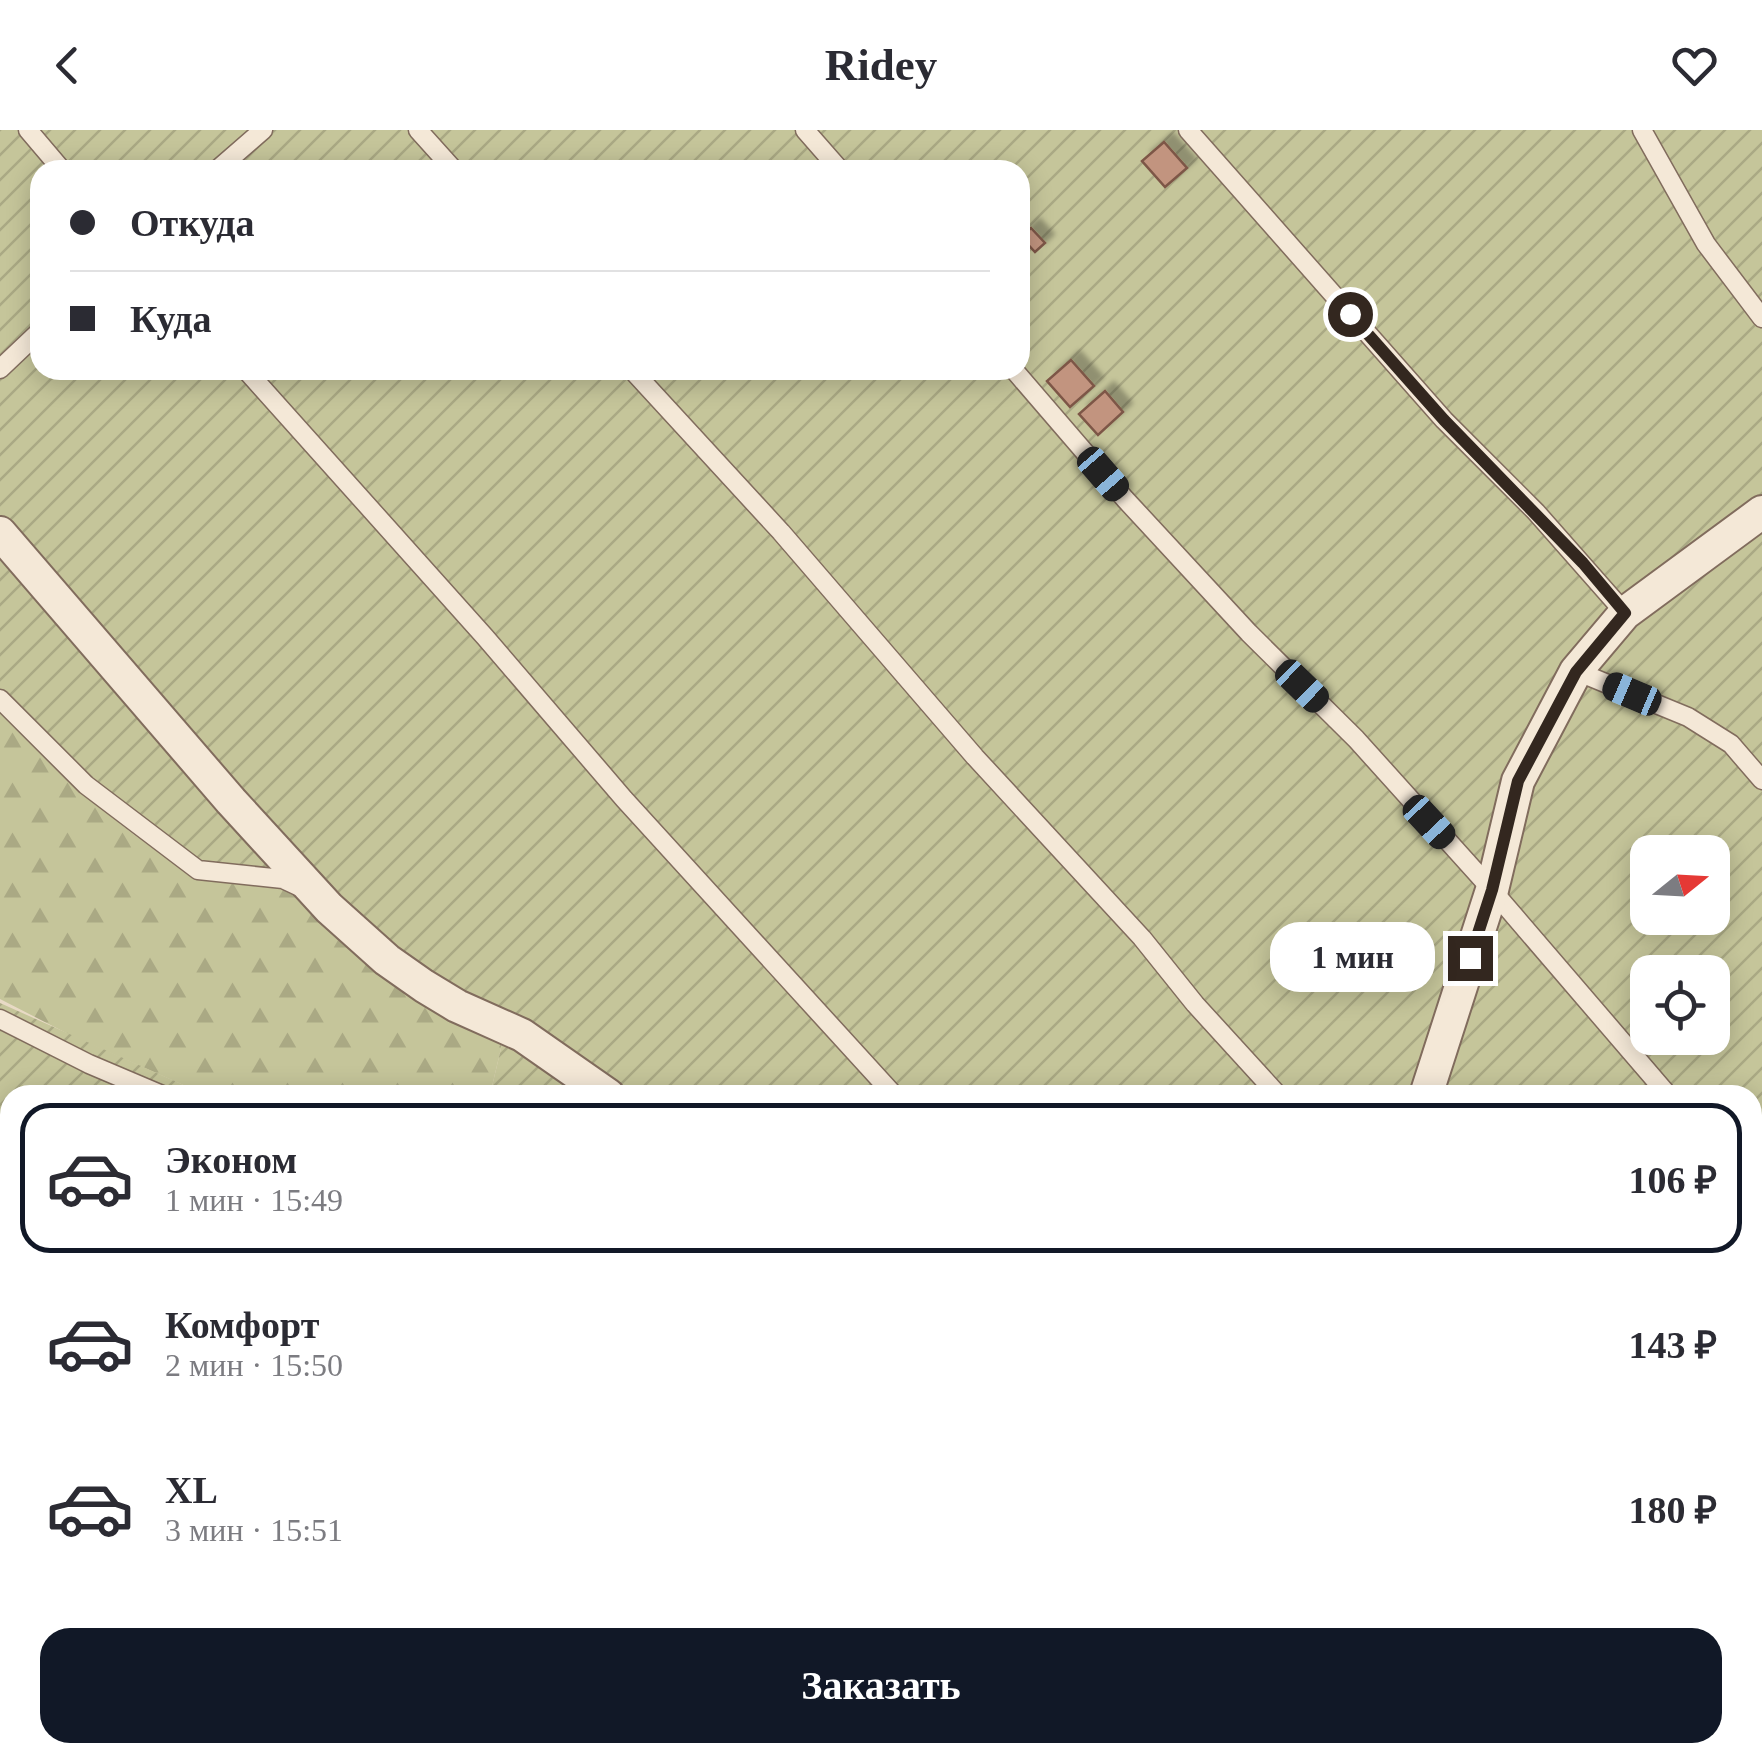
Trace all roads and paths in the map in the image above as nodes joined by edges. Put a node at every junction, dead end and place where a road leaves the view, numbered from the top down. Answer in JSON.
{"nodes":[{"id":1,"x":28,"y":130,"type":"edge"},
{"id":2,"x":263,"y":130,"type":"edge"},
{"id":3,"x":418,"y":130,"type":"edge"},
{"id":4,"x":805,"y":130,"type":"edge"},
{"id":5,"x":1188,"y":130,"type":"edge"},
{"id":6,"x":1642,"y":130,"type":"edge"},
{"id":7,"x":54,"y":160,"type":"edge"},
{"id":8,"x":228,"y":160,"type":"edge"},
{"id":9,"x":445,"y":160,"type":"edge"},
{"id":10,"x":831,"y":160,"type":"edge"},
{"id":11,"x":1762,"y":318,"type":"edge"},
{"id":12,"x":30,"y":340,"type":"edge"},
{"id":13,"x":0,"y":369,"type":"edge"},
{"id":14,"x":255,"y":380,"type":"edge"},
{"id":15,"x":641,"y":380,"type":"edge"},
{"id":16,"x":1023,"y":380,"type":"edge"},
{"id":17,"x":1762,"y":512,"type":"edge"},
{"id":18,"x":0,"y":532,"type":"edge"},
{"id":19,"x":1625,"y":613,"type":"junction"},
{"id":20,"x":1576,"y":672,"type":"junction"},
{"id":21,"x":0,"y":699,"type":"edge"},
{"id":22,"x":1762,"y":780,"type":"edge"},
{"id":23,"x":1492,"y":890,"type":"junction"},
{"id":24,"x":319,"y":896,"type":"junction"},
{"id":25,"x":0,"y":1020,"type":"edge"},
{"id":26,"x":138,"y":1085,"type":"edge"},
{"id":27,"x":594,"y":1085,"type":"edge"},
{"id":28,"x":885,"y":1085,"type":"edge"},
{"id":29,"x":1269,"y":1085,"type":"edge"},
{"id":30,"x":1429,"y":1085,"type":"edge"},
{"id":31,"x":1659,"y":1085,"type":"edge"}],
"edges":[{"from":1,"to":7,"type":"lane"},
{"from":2,"to":8,"type":"lane"},
{"from":3,"to":9,"type":"lane"},
{"from":4,"to":10,"type":"lane"},
{"from":5,"to":19,"type":"lane"},
{"from":6,"to":11,"type":"lane"},
{"from":12,"to":13,"type":"lane"},
{"from":14,"to":28,"type":"lane"},
{"from":15,"to":29,"type":"lane"},
{"from":16,"to":23,"type":"lane"},
{"from":17,"to":19,"type":"street"},
{"from":18,"to":24,"type":"street"},
{"from":19,"to":20,"type":"street"},
{"from":20,"to":22,"type":"lane"},
{"from":20,"to":23,"type":"street"},
{"from":21,"to":24,"type":"lane"},
{"from":23,"to":30,"type":"street"},
{"from":23,"to":31,"type":"lane"},
{"from":24,"to":27,"type":"street"},
{"from":25,"to":26,"type":"lane"}]}
